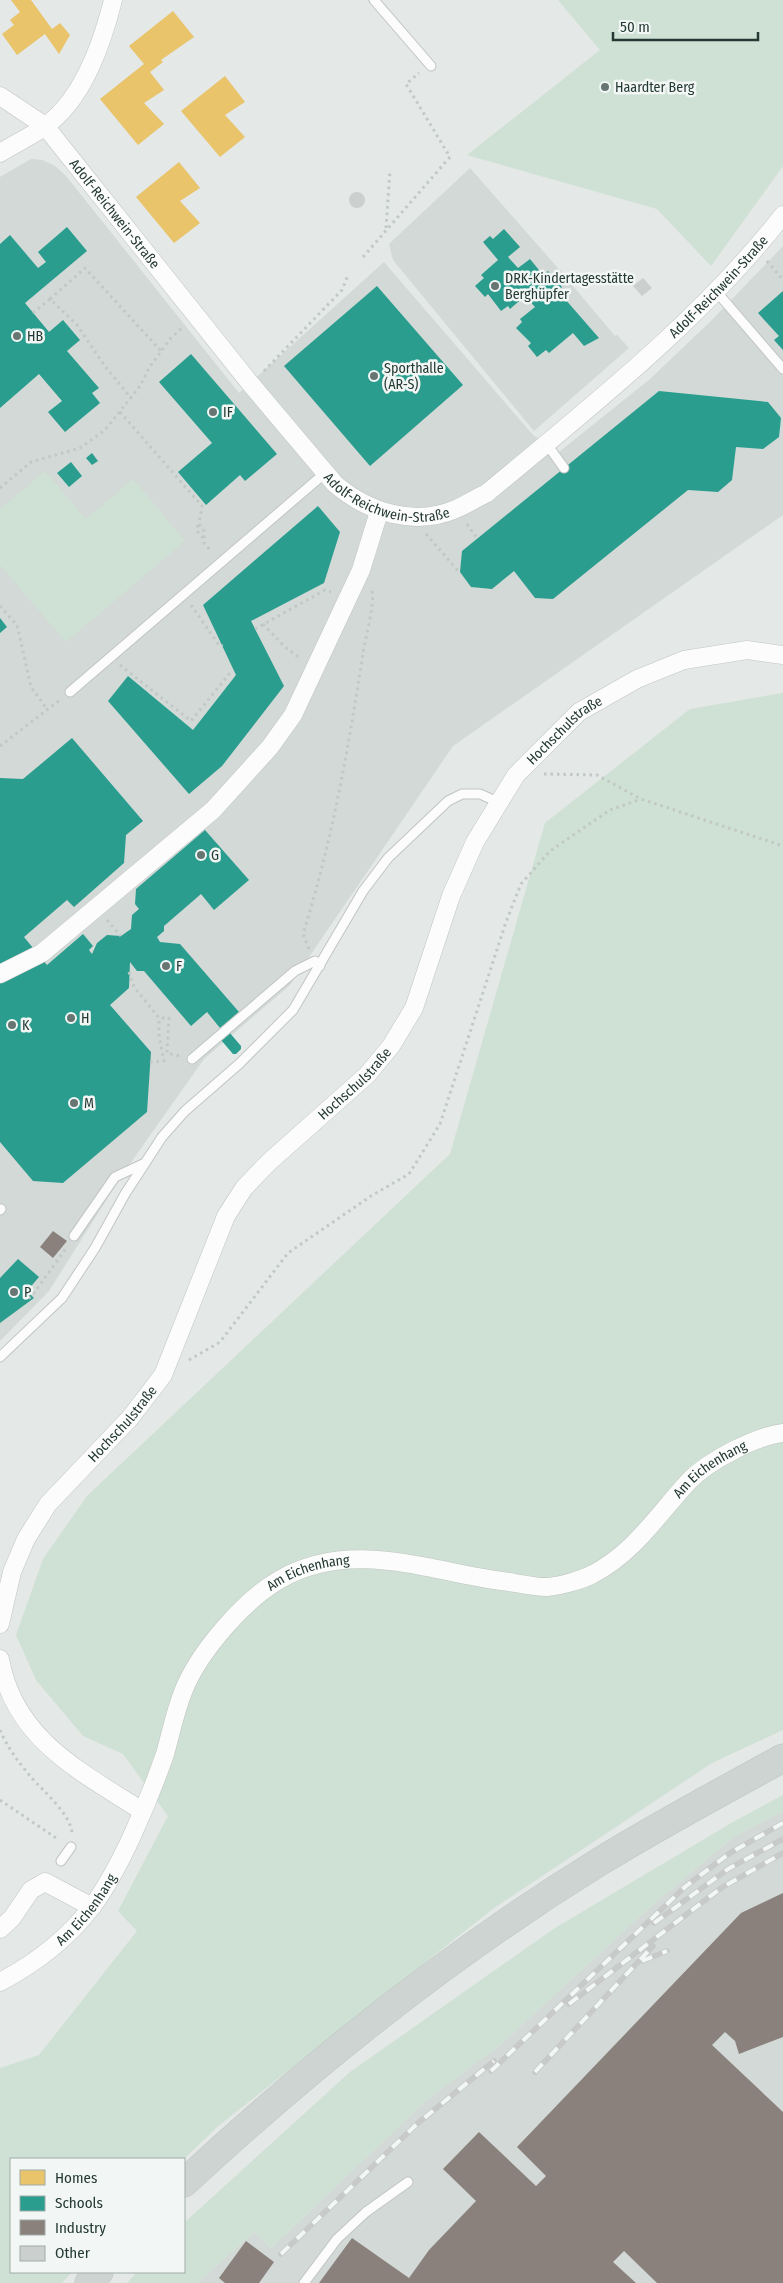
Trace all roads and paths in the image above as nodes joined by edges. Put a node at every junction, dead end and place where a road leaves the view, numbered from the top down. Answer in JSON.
{"nodes":[{"id":1,"x":113,"y":0,"type":"edge"},
{"id":2,"x":374,"y":0,"type":"edge"},
{"id":3,"x":431,"y":66,"type":"dead end"},
{"id":4,"x":406,"y":84,"type":"dead end"},
{"id":5,"x":0,"y":96,"type":"edge"},
{"id":6,"x":45,"y":126,"type":"junction"},
{"id":7,"x":0,"y":153,"type":"edge"},
{"id":8,"x":390,"y":170,"type":"dead end"},
{"id":9,"x":783,"y":215,"type":"edge"},
{"id":10,"x":386,"y":228,"type":"junction"},
{"id":11,"x":754,"y":253,"type":"junction"},
{"id":12,"x":363,"y":257,"type":"dead end"},
{"id":13,"x":348,"y":275,"type":"dead end"},
{"id":14,"x":783,"y":280,"type":"edge"},
{"id":15,"x":715,"y":290,"type":"junction"},
{"id":16,"x":50,"y":299,"type":"junction"},
{"id":17,"x":33,"y":313,"type":"dead end"},
{"id":18,"x":197,"y":316,"type":"junction"},
{"id":19,"x":161,"y":351,"type":"junction"},
{"id":20,"x":781,"y":364,"type":"edge"},
{"id":21,"x":266,"y":369,"type":"dead end"},
{"id":22,"x":131,"y":398,"type":"junction"},
{"id":23,"x":120,"y":412,"type":"junction"},
{"id":24,"x":546,"y":444,"type":"junction"},
{"id":25,"x":564,"y":468,"type":"dead end"},
{"id":26,"x":325,"y":473,"type":"junction"},
{"id":27,"x":0,"y":488,"type":"edge"},
{"id":28,"x":379,"y":512,"type":"junction"},
{"id":29,"x":199,"y":524,"type":"junction"},
{"id":30,"x":203,"y":538,"type":"junction"},
{"id":31,"x":209,"y":548,"type":"dead end"},
{"id":32,"x":442,"y":554,"type":"dead end"},
{"id":33,"x":361,"y":570,"type":"junction"},
{"id":34,"x":460,"y":573,"type":"dead end"},
{"id":35,"x":184,"y":594,"type":"junction"},
{"id":36,"x":347,"y":599,"type":"junction"},
{"id":37,"x":0,"y":606,"type":"edge"},
{"id":38,"x":263,"y":624,"type":"junction"},
{"id":39,"x":255,"y":629,"type":"dead end"},
{"id":40,"x":223,"y":646,"type":"dead end"},
{"id":41,"x":783,"y":655,"type":"edge"},
{"id":42,"x":110,"y":657,"type":"junction"},
{"id":43,"x":300,"y":659,"type":"dead end"},
{"id":44,"x":230,"y":673,"type":"dead end"},
{"id":45,"x":70,"y":692,"type":"dead end"},
{"id":46,"x":0,"y":746,"type":"edge"},
{"id":47,"x":516,"y":775,"type":"junction"},
{"id":48,"x":641,"y":799,"type":"junction"},
{"id":49,"x":498,"y":802,"type":"junction"},
{"id":50,"x":783,"y":846,"type":"edge"},
{"id":51,"x":317,"y":964,"type":"junction"},
{"id":52,"x":130,"y":972,"type":"dead end"},
{"id":53,"x":0,"y":974,"type":"edge"},
{"id":54,"x":159,"y":1018,"type":"junction"},
{"id":55,"x":192,"y":1059,"type":"joint"},
{"id":56,"x":150,"y":1062,"type":"dead end"},
{"id":57,"x":145,"y":1163,"type":"junction"},
{"id":58,"x":74,"y":1236,"type":"joint"},
{"id":59,"x":24,"y":1297,"type":"dead end"},
{"id":60,"x":0,"y":1358,"type":"edge"},
{"id":61,"x":163,"y":1375,"type":"junction"},
{"id":62,"x":783,"y":1433,"type":"edge"},
{"id":63,"x":0,"y":1624,"type":"edge"},
{"id":64,"x":0,"y":1659,"type":"edge"},
{"id":65,"x":0,"y":1730,"type":"edge"},
{"id":66,"x":783,"y":1758,"type":"edge"},
{"id":67,"x":0,"y":1800,"type":"edge"},
{"id":68,"x":142,"y":1811,"type":"junction"},
{"id":69,"x":71,"y":1848,"type":"junction"},
{"id":70,"x":61,"y":1861,"type":"dead end"},
{"id":71,"x":92,"y":1907,"type":"junction"},
{"id":72,"x":0,"y":1929,"type":"edge"},
{"id":73,"x":0,"y":1982,"type":"edge"},
{"id":74,"x":185,"y":2182,"type":"edge"},
{"id":75,"x":408,"y":2182,"type":"dead end"},
{"id":76,"x":98,"y":2273,"type":"edge"},
{"id":77,"x":89,"y":2283,"type":"edge"},
{"id":78,"x":304,"y":2283,"type":"edge"}],
"edges":[{"from":1,"to":6,"type":"street"},
{"from":2,"to":3,"type":"lane"},
{"from":4,"to":10,"type":"path"},
{"from":5,"to":6,"type":"street","name":"Adolf-Reichwein-Straße"},
{"from":6,"to":7,"type":"street"},
{"from":6,"to":18,"type":"street","name":"Adolf-Reichwein-Straße"},
{"from":8,"to":10,"type":"path"},
{"from":9,"to":11,"type":"street","name":"Adolf-Reichwein-Straße"},
{"from":10,"to":12,"type":"path"},
{"from":11,"to":14,"type":"path"},
{"from":11,"to":15,"type":"street","name":"Adolf-Reichwein-Straße"},
{"from":13,"to":21,"type":"path"},
{"from":15,"to":20,"type":"lane"},
{"from":15,"to":24,"type":"street","name":"Adolf-Reichwein-Straße"},
{"from":16,"to":17,"type":"path"},
{"from":16,"to":19,"type":"path"},
{"from":16,"to":22,"type":"path"},
{"from":18,"to":19,"type":"path"},
{"from":18,"to":26,"type":"street","name":"Adolf-Reichwein-Straße"},
{"from":19,"to":22,"type":"path"},
{"from":22,"to":23,"type":"path"},
{"from":23,"to":27,"type":"path"},
{"from":23,"to":29,"type":"path"},
{"from":24,"to":25,"type":"lane"},
{"from":24,"to":28,"type":"street","name":"Adolf-Reichwein-Straße"},
{"from":26,"to":28,"type":"street","name":"Adolf-Reichwein-Straße"},
{"from":26,"to":35,"type":"lane"},
{"from":28,"to":33,"type":"street"},
{"from":29,"to":30,"type":"path"},
{"from":29,"to":30,"type":"path"},
{"from":30,"to":31,"type":"path"},
{"from":32,"to":34,"type":"path"},
{"from":33,"to":36,"type":"street"},
{"from":33,"to":51,"type":"path"},
{"from":35,"to":40,"type":"path"},
{"from":35,"to":42,"type":"lane"},
{"from":36,"to":38,"type":"path"},
{"from":36,"to":53,"type":"street"},
{"from":37,"to":46,"type":"path"},
{"from":38,"to":39,"type":"path"},
{"from":38,"to":43,"type":"path"},
{"from":41,"to":47,"type":"street","name":"Hochschulstraße"},
{"from":42,"to":44,"type":"path"},
{"from":42,"to":45,"type":"lane"},
{"from":47,"to":48,"type":"path"},
{"from":47,"to":49,"type":"street","name":"Hochschulstraße"},
{"from":48,"to":50,"type":"path"},
{"from":48,"to":61,"type":"path"},
{"from":49,"to":51,"type":"lane"},
{"from":49,"to":61,"type":"street","name":"Hochschulstraße"},
{"from":51,"to":55,"type":"lane"},
{"from":51,"to":57,"type":"lane"},
{"from":52,"to":54,"type":"path"},
{"from":54,"to":55,"type":"path"},
{"from":54,"to":56,"type":"path"},
{"from":57,"to":58,"type":"lane"},
{"from":57,"to":60,"type":"lane"},
{"from":58,"to":59,"type":"path"},
{"from":61,"to":63,"type":"street","name":"Hochschulstraße"},
{"from":62,"to":68,"type":"street","name":"Am Eichenhang"},
{"from":64,"to":68,"type":"street"},
{"from":65,"to":69,"type":"path"},
{"from":66,"to":74,"type":"main road"},
{"from":67,"to":69,"type":"path"},
{"from":68,"to":71,"type":"street","name":"Am Eichenhang"},
{"from":69,"to":70,"type":"lane"},
{"from":71,"to":72,"type":"street"},
{"from":71,"to":73,"type":"street","name":"Am Eichenhang"},
{"from":75,"to":78,"type":"lane"},
{"from":76,"to":77,"type":"main road"}]}
